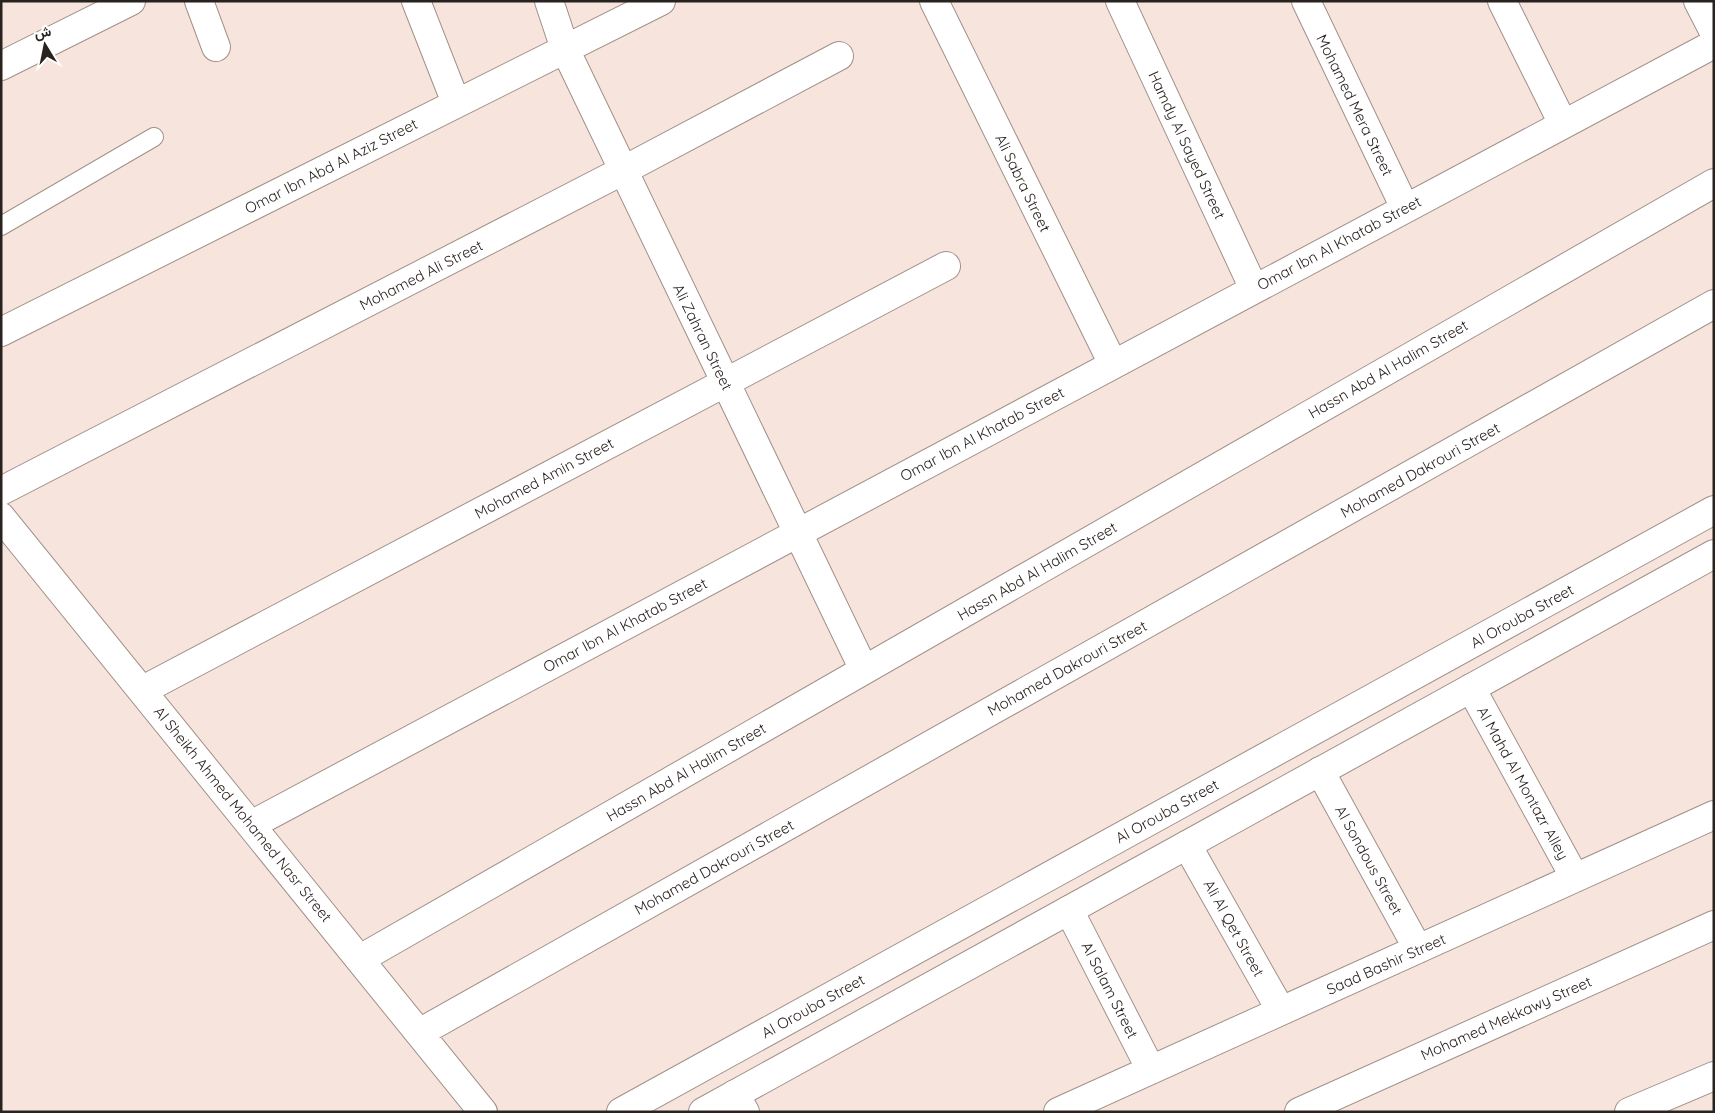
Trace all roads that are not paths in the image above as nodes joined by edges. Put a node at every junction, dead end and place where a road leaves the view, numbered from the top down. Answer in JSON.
{"nodes":[{"id":1,"x":199,"y":1,"type":"edge"},
{"id":2,"x":416,"y":1,"type":"edge"},
{"id":3,"x":549,"y":1,"type":"edge"},
{"id":4,"x":661,"y":1,"type":"edge"},
{"id":5,"x":934,"y":1,"type":"edge"},
{"id":6,"x":1120,"y":1,"type":"edge"},
{"id":7,"x":1306,"y":1,"type":"edge"},
{"id":8,"x":1502,"y":1,"type":"edge"},
{"id":9,"x":1698,"y":1,"type":"edge"},
{"id":10,"x":114,"y":5,"type":"edge"},
{"id":11,"x":1714,"y":32,"type":"edge"},
{"id":12,"x":1714,"y":44,"type":"edge"},
{"id":13,"x":216,"y":47,"type":"dead end"},
{"id":14,"x":566,"y":49,"type":"junction"},
{"id":15,"x":839,"y":56,"type":"dead end"},
{"id":16,"x":1,"y":66,"type":"edge"},
{"id":17,"x":456,"y":103,"type":"junction"},
{"id":18,"x":1563,"y":124,"type":"junction"},
{"id":19,"x":154,"y":137,"type":"dead end"},
{"id":20,"x":624,"y":170,"type":"junction"},
{"id":21,"x":1714,"y":183,"type":"edge"},
{"id":22,"x":1405,"y":208,"type":"junction"},
{"id":23,"x":1,"y":226,"type":"edge"},
{"id":24,"x":946,"y":266,"type":"dead end"},
{"id":25,"x":1254,"y":289,"type":"junction"},
{"id":26,"x":1714,"y":304,"type":"edge"},
{"id":27,"x":1,"y":332,"type":"edge"},
{"id":28,"x":1112,"y":364,"type":"junction"},
{"id":29,"x":725,"y":382,"type":"junction"},
{"id":30,"x":1,"y":491,"type":"edge"},
{"id":31,"x":1714,"y":510,"type":"edge"},
{"id":32,"x":1,"y":516,"type":"edge"},
{"id":33,"x":798,"y":532,"type":"junction"},
{"id":34,"x":1714,"y":554,"type":"edge"},
{"id":35,"x":864,"y":670,"type":"junction"},
{"id":36,"x":1471,"y":688,"type":"junction"},
{"id":37,"x":143,"y":690,"type":"junction"},
{"id":38,"x":1320,"y":771,"type":"junction"},
{"id":39,"x":1714,"y":816,"type":"edge"},
{"id":40,"x":251,"y":825,"type":"junction"},
{"id":41,"x":1187,"y":845,"type":"junction"},
{"id":42,"x":1575,"y":878,"type":"junction"},
{"id":43,"x":1069,"y":910,"type":"junction"},
{"id":44,"x":1714,"y":925,"type":"edge"},
{"id":45,"x":1418,"y":949,"type":"junction"},
{"id":46,"x":360,"y":960,"type":"junction"},
{"id":47,"x":1281,"y":1011,"type":"junction"},
{"id":48,"x":420,"y":1033,"type":"junction"},
{"id":49,"x":1151,"y":1070,"type":"junction"},
{"id":50,"x":1714,"y":1076,"type":"edge"},
{"id":51,"x":740,"y":1103,"type":"edge"},
{"id":52,"x":483,"y":1112,"type":"edge"},
{"id":53,"x":621,"y":1112,"type":"edge"},
{"id":54,"x":702,"y":1112,"type":"edge"},
{"id":55,"x":1058,"y":1112,"type":"edge"},
{"id":56,"x":1299,"y":1112,"type":"edge"},
{"id":57,"x":1629,"y":1112,"type":"edge"}],
"edges":[{"from":1,"to":13,"type":"street"},
{"from":2,"to":17,"type":"street"},
{"from":3,"to":14,"type":"street","name":"Ali Zahran Street"},
{"from":4,"to":14,"type":"street","name":"Omar Ibn Abd Al Aziz Street"},
{"from":5,"to":28,"type":"street","name":"Ali Sabra Street"},
{"from":6,"to":25,"type":"street","name":"Hamdy Al Sayed Street"},
{"from":7,"to":22,"type":"street","name":"Mohamed Mera Street"},
{"from":8,"to":18,"type":"street"},
{"from":9,"to":11,"type":"street"},
{"from":10,"to":16,"type":"street"},
{"from":12,"to":18,"type":"street","name":"Omar Ibn Al Khatab Street"},
{"from":14,"to":17,"type":"street","name":"Omar Ibn Abd Al Aziz Street"},
{"from":14,"to":20,"type":"street","name":"Ali Zahran Street"},
{"from":15,"to":20,"type":"street","name":"Mohamed Ali Street"},
{"from":17,"to":27,"type":"street","name":"Omar Ibn Abd Al Aziz Street"},
{"from":18,"to":22,"type":"street","name":"Omar Ibn Al Khatab Street"},
{"from":19,"to":23,"type":"lane"},
{"from":20,"to":29,"type":"street","name":"Ali Zahran Street"},
{"from":20,"to":30,"type":"street","name":"Mohamed Ali Street"},
{"from":21,"to":35,"type":"street","name":"Hassn Abd Al Halim Street"},
{"from":22,"to":25,"type":"street","name":"Omar Ibn Al Khatab Street"},
{"from":24,"to":29,"type":"street","name":"Mohamed Amin Street"},
{"from":25,"to":28,"type":"street","name":"Omar Ibn Al Khatab Street"},
{"from":26,"to":48,"type":"street","name":"Mohamed Dakrouri Street"},
{"from":28,"to":33,"type":"street","name":"Omar Ibn Al Khatab Street"},
{"from":29,"to":33,"type":"street","name":"Ali Zahran Street"},
{"from":29,"to":37,"type":"street","name":"Mohamed Amin Street"},
{"from":31,"to":53,"type":"street","name":"Al Orouba Street"},
{"from":32,"to":37,"type":"street","name":"Al Sheikh Ahmed Mohamed Nasr Street"},
{"from":33,"to":35,"type":"street","name":"Ali Zahran Street"},
{"from":33,"to":40,"type":"street","name":"Omar Ibn Al Khatab Street"},
{"from":34,"to":36,"type":"street"},
{"from":35,"to":46,"type":"street","name":"Hassn Abd Al Halim Street"},
{"from":36,"to":38,"type":"street"},
{"from":36,"to":42,"type":"street","name":"Al Mahd Al Montazr Alley"},
{"from":37,"to":40,"type":"street","name":"Al Sheikh Ahmed Mohamed Nasr Street"},
{"from":38,"to":41,"type":"street"},
{"from":38,"to":45,"type":"street","name":"Al Sondous Street"},
{"from":39,"to":42,"type":"street","name":"Saad Bashir Street"},
{"from":40,"to":46,"type":"street","name":"Al Sheikh Ahmed Mohamed Nasr Street"},
{"from":41,"to":43,"type":"street"},
{"from":41,"to":47,"type":"street","name":"Ali Al Qet Street"},
{"from":42,"to":45,"type":"street","name":"Saad Bashir Street"},
{"from":43,"to":49,"type":"street","name":"Al Salam Street"},
{"from":43,"to":51,"type":"street"},
{"from":44,"to":56,"type":"street","name":"Mohamed Mekkawy Street"},
{"from":45,"to":47,"type":"street","name":"Saad Bashir Street"},
{"from":46,"to":48,"type":"street","name":"Al Sheikh Ahmed Mohamed Nasr Street"},
{"from":47,"to":49,"type":"street","name":"Saad Bashir Street"},
{"from":48,"to":52,"type":"street","name":"Al Sheikh Ahmed Mohamed Nasr Street"},
{"from":49,"to":55,"type":"street","name":"Saad Bashir Street"},
{"from":50,"to":57,"type":"street"},
{"from":51,"to":54,"type":"street"}]}
